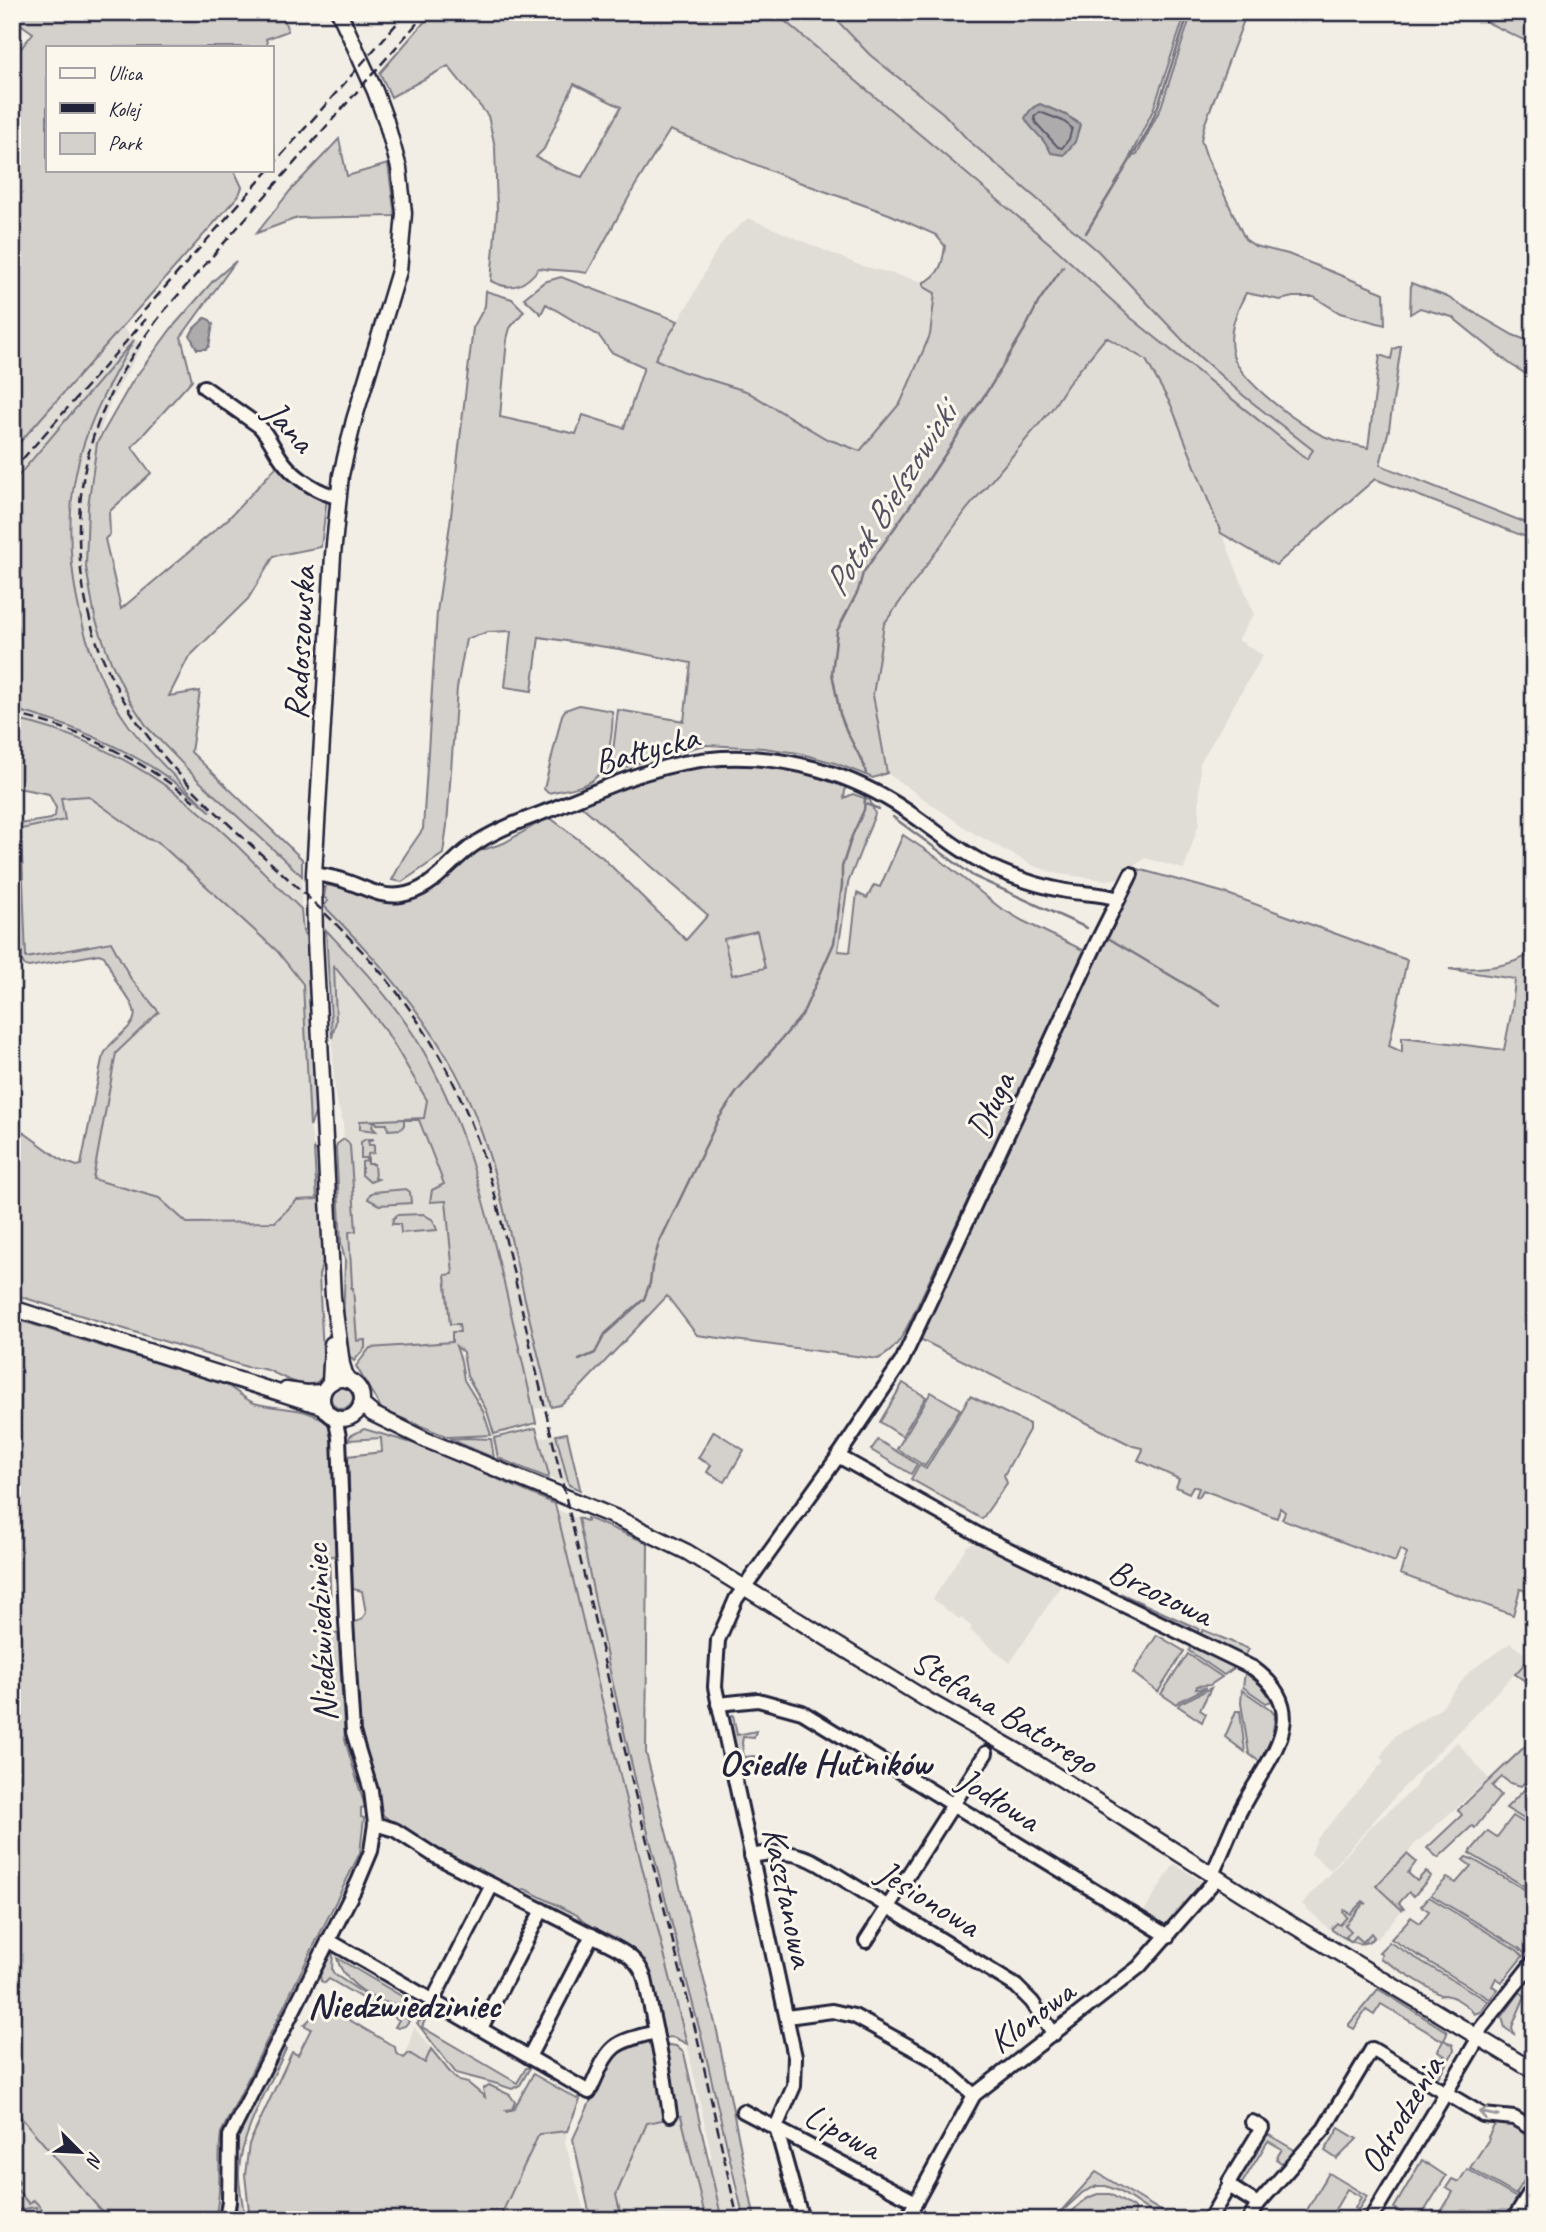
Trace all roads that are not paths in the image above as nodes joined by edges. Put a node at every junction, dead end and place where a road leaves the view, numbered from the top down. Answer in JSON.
{"nodes":[{"id":1,"x":339,"y":12,"type":"edge"},
{"id":2,"x":204,"y":387,"type":"dead end"},
{"id":3,"x":338,"y":497,"type":"junction"},
{"id":4,"x":314,"y":874,"type":"junction"},
{"id":5,"x":1131,"y":874,"type":"dead end"},
{"id":6,"x":1118,"y":900,"type":"junction"},
{"id":7,"x":333,"y":1297,"type":"junction"},
{"id":8,"x":12,"y":1308,"type":"edge"},
{"id":9,"x":347,"y":1380,"type":"junction"},
{"id":10,"x":338,"y":1406,"type":"junction"},
{"id":11,"x":838,"y":1455,"type":"junction"},
{"id":12,"x":743,"y":1586,"type":"junction"},
{"id":13,"x":718,"y":1704,"type":"junction"},
{"id":14,"x":986,"y":1753,"type":"dead end"},
{"id":15,"x":954,"y":1804,"type":"junction"},
{"id":16,"x":375,"y":1824,"type":"junction"},
{"id":17,"x":751,"y":1856,"type":"junction"},
{"id":18,"x":1215,"y":1876,"type":"junction"},
{"id":19,"x":492,"y":1885,"type":"junction"},
{"id":20,"x":888,"y":1906,"type":"junction"},
{"id":21,"x":542,"y":1910,"type":"junction"},
{"id":22,"x":592,"y":1935,"type":"junction"},
{"id":23,"x":1168,"y":1936,"type":"junction"},
{"id":24,"x":328,"y":1940,"type":"junction"},
{"id":25,"x":866,"y":1941,"type":"dead end"},
{"id":26,"x":1534,"y":1961,"type":"edge"},
{"id":27,"x":433,"y":2000,"type":"junction"},
{"id":28,"x":787,"y":2017,"type":"junction"},
{"id":29,"x":481,"y":2028,"type":"junction"},
{"id":30,"x":656,"y":2032,"type":"junction"},
{"id":31,"x":1054,"y":2034,"type":"junction"},
{"id":32,"x":1478,"y":2037,"type":"junction"},
{"id":33,"x":529,"y":2057,"type":"junction"},
{"id":34,"x":1534,"y":2071,"type":"edge"},
{"id":35,"x":1446,"y":2093,"type":"junction"},
{"id":36,"x":974,"y":2095,"type":"junction"},
{"id":37,"x":743,"y":2110,"type":"dead end"},
{"id":38,"x":670,"y":2115,"type":"dead end"},
{"id":39,"x":1252,"y":2122,"type":"dead end"},
{"id":40,"x":776,"y":2127,"type":"junction"},
{"id":41,"x":1534,"y":2130,"type":"edge"},
{"id":42,"x":1229,"y":2186,"type":"junction"},
{"id":43,"x":1534,"y":2186,"type":"edge"},
{"id":44,"x":916,"y":2202,"type":"junction"},
{"id":45,"x":1258,"y":2204,"type":"junction"},
{"id":46,"x":226,"y":2220,"type":"edge"},
{"id":47,"x":802,"y":2220,"type":"edge"},
{"id":48,"x":906,"y":2220,"type":"edge"},
{"id":49,"x":1209,"y":2220,"type":"edge"},
{"id":50,"x":1249,"y":2220,"type":"edge"},
{"id":51,"x":1370,"y":2220,"type":"edge"},
{"id":52,"x":1513,"y":2220,"type":"edge"}],
"edges":[{"from":1,"to":3,"type":"street","name":"Radoszowska"},
{"from":2,"to":3,"type":"street","name":"Jana"},
{"from":3,"to":4,"type":"street","name":"Radoszowska"},
{"from":4,"to":6,"type":"street","name":"Bałtycka"},
{"from":4,"to":7,"type":"street","name":"Radoszowska"},
{"from":5,"to":6,"type":"street","name":"Długa"},
{"from":6,"to":11,"type":"street","name":"Długa"},
{"from":7,"to":9,"type":"street","name":"Radoszowska"},
{"from":7,"to":10,"type":"street","name":"Radoszowska"},
{"from":8,"to":10,"type":"street","name":"Stefana Batorego"},
{"from":9,"to":10,"type":"street"},
{"from":9,"to":10,"type":"street","name":"Radoszowska"},
{"from":10,"to":12,"type":"street","name":"Stefana Batorego"},
{"from":10,"to":16,"type":"street","name":"Niedźwiedziniec"},
{"from":11,"to":12,"type":"street"},
{"from":11,"to":18,"type":"street","name":"Brzozowa"},
{"from":12,"to":13,"type":"street","name":"Kasztanowa"},
{"from":12,"to":18,"type":"street","name":"Stefana Batorego"},
{"from":13,"to":15,"type":"street","name":"Jodłowa"},
{"from":13,"to":17,"type":"street","name":"Kasztanowa"},
{"from":14,"to":15,"type":"street"},
{"from":15,"to":20,"type":"street"},
{"from":15,"to":23,"type":"street","name":"Jodłowa"},
{"from":16,"to":19,"type":"street"},
{"from":16,"to":24,"type":"street","name":"Niedźwiedziniec"},
{"from":17,"to":20,"type":"street","name":"Jesionowa"},
{"from":17,"to":28,"type":"street","name":"Kasztanowa"},
{"from":18,"to":23,"type":"street","name":"Klonowa"},
{"from":18,"to":32,"type":"street","name":"Stefana Batorego"},
{"from":19,"to":21,"type":"street"},
{"from":19,"to":27,"type":"street"},
{"from":20,"to":25,"type":"street"},
{"from":20,"to":31,"type":"street","name":"Jesionowa"},
{"from":21,"to":22,"type":"street"},
{"from":21,"to":29,"type":"street"},
{"from":22,"to":30,"type":"street"},
{"from":22,"to":33,"type":"street"},
{"from":23,"to":31,"type":"street","name":"Klonowa"},
{"from":24,"to":27,"type":"street"},
{"from":24,"to":46,"type":"street","name":"Niedźwiedziniec"},
{"from":26,"to":32,"type":"street","name":"Odrodzenia"},
{"from":27,"to":29,"type":"street"},
{"from":28,"to":36,"type":"street"},
{"from":28,"to":40,"type":"street","name":"Kasztanowa"},
{"from":29,"to":33,"type":"street"},
{"from":30,"to":33,"type":"street"},
{"from":30,"to":38,"type":"street"},
{"from":31,"to":36,"type":"street","name":"Klonowa"},
{"from":32,"to":34,"type":"street","name":"Stefana Batorego"},
{"from":32,"to":35,"type":"street","name":"Odrodzenia"},
{"from":41,"to":35,"type":"street","one_way":true},
{"from":35,"to":45,"type":"street"},
{"from":35,"to":51,"type":"street","name":"Odrodzenia"},
{"from":36,"to":44,"type":"street","name":"Klonowa"},
{"from":37,"to":40,"type":"street","name":"Lipowa"},
{"from":39,"to":42,"type":"street"},
{"from":40,"to":44,"type":"street","name":"Lipowa"},
{"from":40,"to":47,"type":"street"},
{"from":42,"to":45,"type":"street"},
{"from":42,"to":49,"type":"street"},
{"from":43,"to":52,"type":"street"},
{"from":44,"to":48,"type":"street","name":"Klonowa"},
{"from":45,"to":50,"type":"street"}]}
